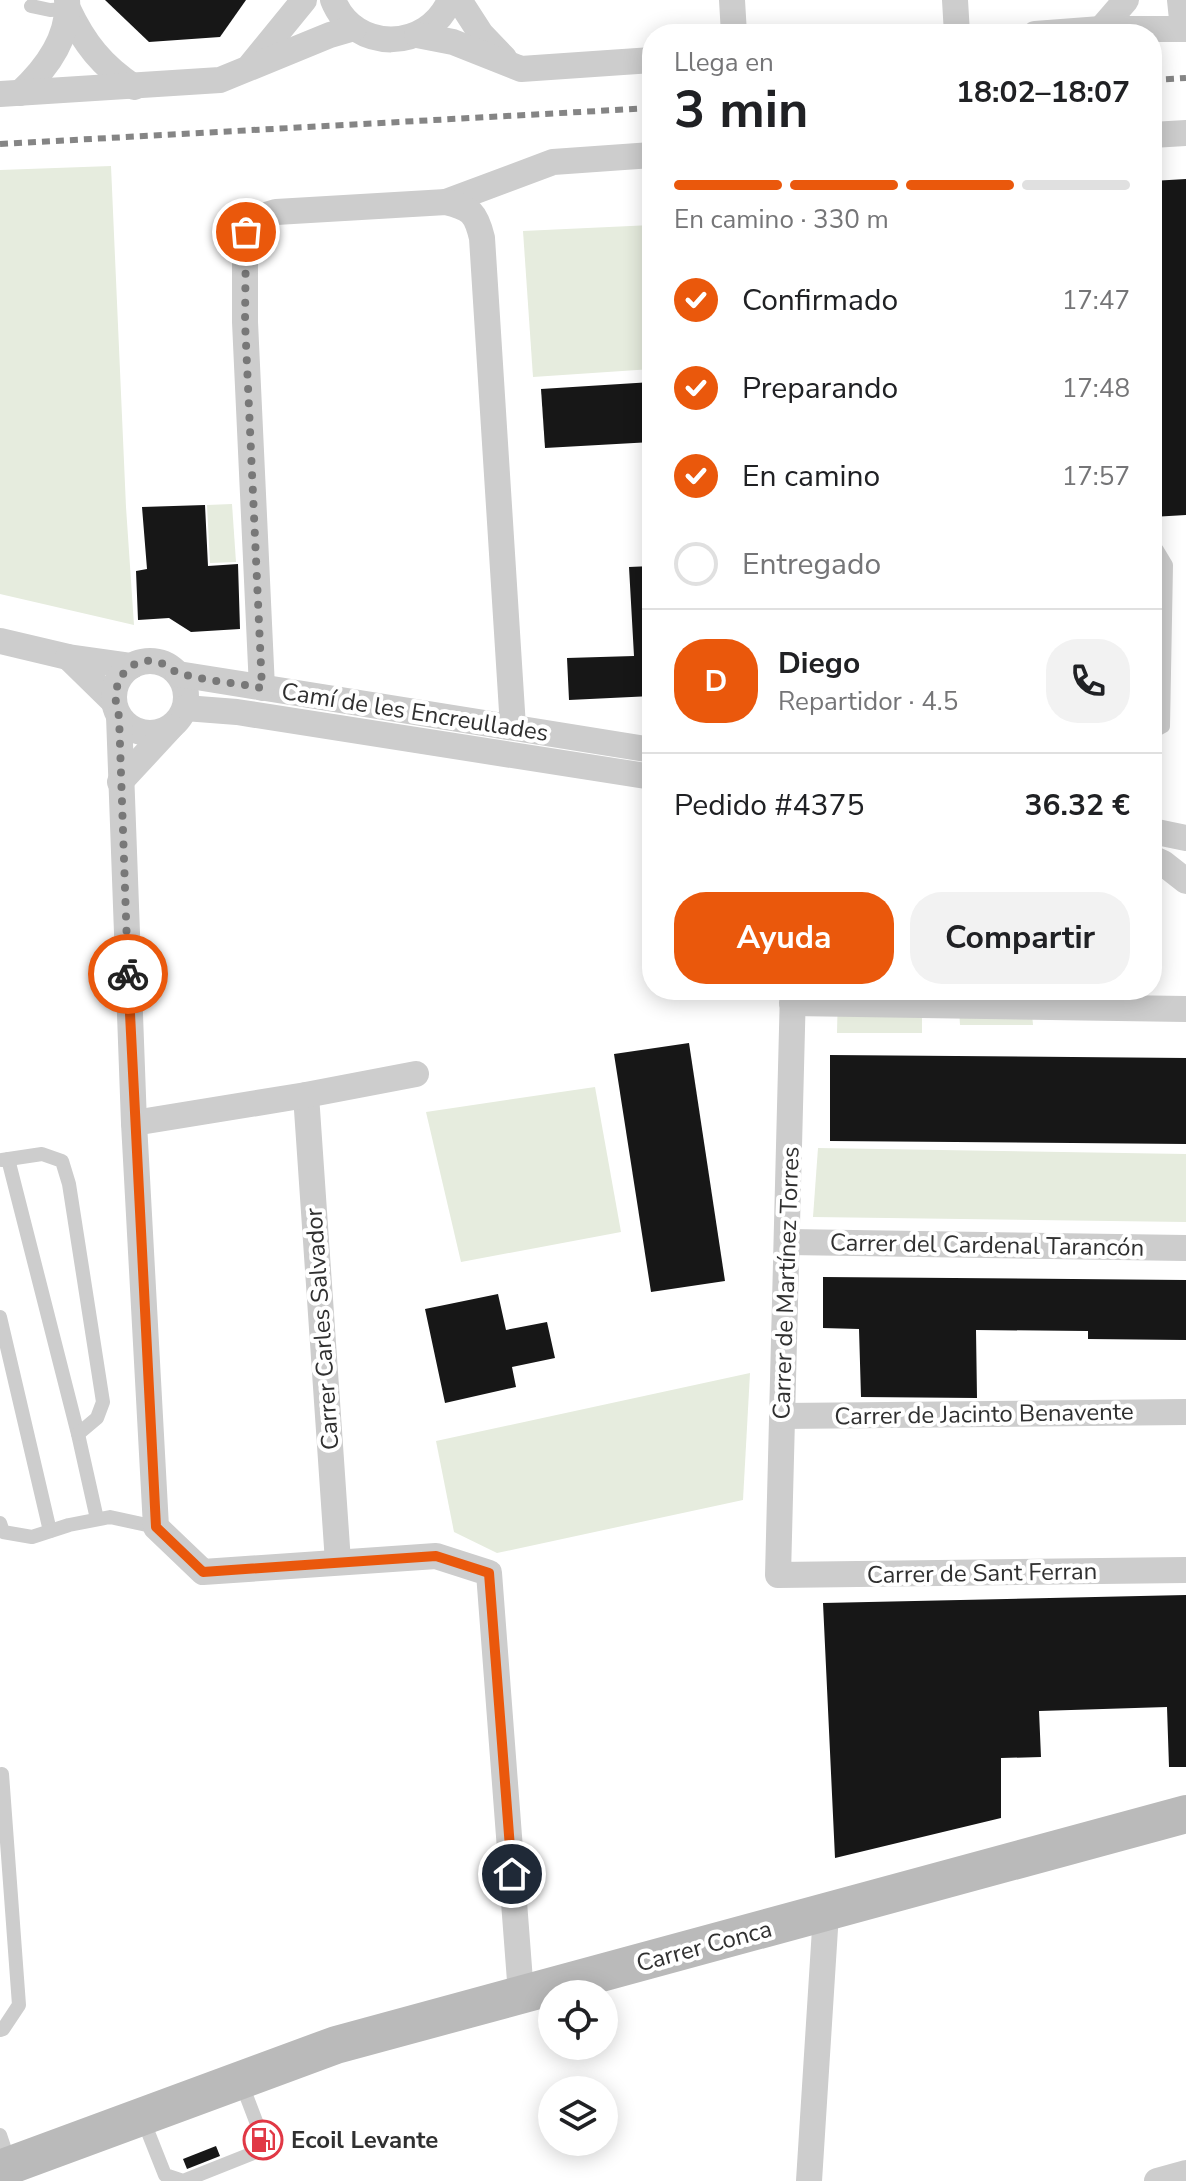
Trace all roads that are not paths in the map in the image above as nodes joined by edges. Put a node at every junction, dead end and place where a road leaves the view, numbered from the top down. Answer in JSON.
{"nodes":[{"id":1,"x":304,"y":0,"type":"edge"},
{"id":2,"x":333,"y":0,"type":"edge"},
{"id":3,"x":450,"y":0,"type":"edge"},
{"id":4,"x":459,"y":0,"type":"edge"},
{"id":5,"x":732,"y":0,"type":"edge"},
{"id":6,"x":955,"y":0,"type":"edge"},
{"id":7,"x":1126,"y":0,"type":"edge"},
{"id":8,"x":1180,"y":0,"type":"edge"},
{"id":9,"x":67,"y":5,"type":"edge"},
{"id":10,"x":31,"y":6,"type":"dead end"},
{"id":11,"x":733,"y":24,"type":"edge"},
{"id":12,"x":956,"y":24,"type":"edge"},
{"id":13,"x":1105,"y":24,"type":"edge"},
{"id":14,"x":354,"y":28,"type":"junction"},
{"id":15,"x":1162,"y":29,"type":"edge"},
{"id":16,"x":1184,"y":29,"type":"edge"},
{"id":17,"x":417,"y":35,"type":"junction"},
{"id":18,"x":642,"y":61,"type":"edge"},
{"id":19,"x":248,"y":68,"type":"junction"},
{"id":20,"x":521,"y":69,"type":"junction"},
{"id":21,"x":134,"y":87,"type":"junction"},
{"id":22,"x":10,"y":93,"type":"edge"},
{"id":23,"x":1186,"y":133,"type":"edge"},
{"id":24,"x":1162,"y":134,"type":"edge"},
{"id":25,"x":642,"y":156,"type":"edge"},
{"id":26,"x":446,"y":202,"type":"junction"},
{"id":27,"x":1162,"y":558,"type":"edge"},
{"id":28,"x":0,"y":641,"type":"edge"},
{"id":29,"x":68,"y":657,"type":"junction"},
{"id":30,"x":132,"y":666,"type":"junction"},
{"id":31,"x":178,"y":674,"type":"junction"},
{"id":32,"x":262,"y":688,"type":"junction"},
{"id":33,"x":116,"y":709,"type":"junction"},
{"id":34,"x":178,"y":717,"type":"junction"},
{"id":35,"x":513,"y":727,"type":"junction"},
{"id":36,"x":1162,"y":727,"type":"edge"},
{"id":37,"x":642,"y":748,"type":"edge"},
{"id":38,"x":642,"y":775,"type":"edge"},
{"id":39,"x":120,"y":782,"type":"junction"},
{"id":40,"x":1162,"y":833,"type":"edge"},
{"id":41,"x":1186,"y":838,"type":"edge"},
{"id":42,"x":1162,"y":863,"type":"edge"},
{"id":43,"x":1186,"y":881,"type":"edge"},
{"id":44,"x":793,"y":1000,"type":"edge"},
{"id":45,"x":891,"y":1000,"type":"edge"},
{"id":46,"x":1186,"y":1009,"type":"edge"},
{"id":47,"x":416,"y":1074,"type":"dead end"},
{"id":48,"x":306,"y":1095,"type":"junction"},
{"id":49,"x":134,"y":1123,"type":"junction"},
{"id":50,"x":4,"y":1160,"type":"edge"},
{"id":51,"x":788,"y":1242,"type":"junction"},
{"id":52,"x":1186,"y":1248,"type":"edge"},
{"id":53,"x":0,"y":1317,"type":"edge"},
{"id":54,"x":1186,"y":1412,"type":"edge"},
{"id":55,"x":782,"y":1416,"type":"junction"},
{"id":56,"x":78,"y":1434,"type":"junction"},
{"id":57,"x":97,"y":1519,"type":"junction"},
{"id":58,"x":0,"y":1523,"type":"edge"},
{"id":59,"x":156,"y":1527,"type":"junction"},
{"id":60,"x":50,"y":1531,"type":"junction"},
{"id":61,"x":338,"y":1562,"type":"junction"},
{"id":62,"x":1186,"y":1570,"type":"edge"},
{"id":63,"x":778,"y":1575,"type":"joint"},
{"id":64,"x":2,"y":1774,"type":"edge"},
{"id":65,"x":1186,"y":1814,"type":"edge"},
{"id":66,"x":826,"y":1913,"type":"junction"},
{"id":67,"x":521,"y":1994,"type":"junction"},
{"id":68,"x":0,"y":2030,"type":"edge"},
{"id":69,"x":240,"y":2080,"type":"junction"},
{"id":70,"x":142,"y":2116,"type":"junction"},
{"id":71,"x":3,"y":2161,"type":"edge"},
{"id":72,"x":1186,"y":2173,"type":"edge"},
{"id":73,"x":809,"y":2181,"type":"edge"},
{"id":74,"x":1157,"y":2181,"type":"edge"}],
"edges":[{"from":1,"to":19,"type":"street"},
{"from":2,"to":14,"type":"street"},
{"from":3,"to":17,"type":"street"},
{"from":4,"to":20,"type":"street"},
{"from":5,"to":11,"type":"street"},
{"from":6,"to":12,"type":"street"},
{"from":7,"to":13,"type":"street"},
{"from":8,"to":16,"type":"street"},
{"from":9,"to":10,"type":"lane"},
{"from":9,"to":21,"type":"street"},
{"from":9,"to":22,"type":"street"},
{"from":14,"to":17,"type":"street"},
{"from":14,"to":19,"type":"street"},
{"from":15,"to":16,"type":"street"},
{"from":17,"to":20,"type":"street"},
{"from":18,"to":20,"type":"street"},
{"from":19,"to":21,"type":"street"},
{"from":21,"to":22,"type":"street"},
{"from":23,"to":24,"type":"street"},
{"from":25,"to":26,"type":"street"},
{"from":26,"to":32,"type":"street"},
{"from":26,"to":35,"type":"street"},
{"from":27,"to":36,"type":"lane"},
{"from":28,"to":29,"type":"street"},
{"from":29,"to":30,"type":"street"},
{"from":29,"to":33,"type":"street"},
{"from":30,"to":31,"type":"street"},
{"from":30,"to":33,"type":"street"},
{"from":31,"to":32,"type":"street","name":"Camí de les Encreullades"},
{"from":31,"to":34,"type":"street"},
{"from":32,"to":35,"type":"street","name":"Camí de les Encreullades"},
{"from":33,"to":34,"type":"street"},
{"from":33,"to":39,"type":"street"},
{"from":34,"to":38,"type":"street","name":"Camí de les Encreullades"},
{"from":34,"to":39,"type":"street"},
{"from":35,"to":37,"type":"street","name":"Camí de les Encreullades"},
{"from":39,"to":49,"type":"street"},
{"from":40,"to":41,"type":"street"},
{"from":42,"to":43,"type":"street"},
{"from":44,"to":51,"type":"street","name":"Carrer de Martínez Torres"},
{"from":45,"to":46,"type":"street"},
{"from":47,"to":48,"type":"street"},
{"from":48,"to":49,"type":"street"},
{"from":48,"to":61,"type":"street","name":"Carrer Carles Salvador"},
{"from":49,"to":59,"type":"street"},
{"from":50,"to":56,"type":"lane"},
{"from":50,"to":56,"type":"lane"},
{"from":51,"to":52,"type":"street","name":"Carrer del Cardenal Tarancón"},
{"from":51,"to":55,"type":"street","name":"Carrer de Martínez Torres"},
{"from":53,"to":60,"type":"lane"},
{"from":54,"to":55,"type":"street","name":"Carrer de Jacinto Benavente"},
{"from":55,"to":63,"type":"street","name":"Carrer de Martínez Torres"},
{"from":56,"to":57,"type":"lane"},
{"from":57,"to":59,"type":"lane"},
{"from":57,"to":60,"type":"lane"},
{"from":58,"to":60,"type":"lane"},
{"from":59,"to":61,"type":"street"},
{"from":61,"to":67,"type":"street"},
{"from":62,"to":63,"type":"street","name":"Carrer de Sant Ferran"},
{"from":64,"to":68,"type":"lane"},
{"from":65,"to":66,"type":"street","name":"Carrer Conca"},
{"from":66,"to":67,"type":"street","name":"Carrer Conca"},
{"from":66,"to":73,"type":"street"},
{"from":67,"to":69,"type":"street","name":"Carrer Conca"},
{"from":69,"to":70,"type":"street","name":"Carrer Conca"},
{"from":69,"to":70,"type":"lane"},
{"from":70,"to":71,"type":"street","name":"Carrer Conca"},
{"from":72,"to":74,"type":"street"}]}
